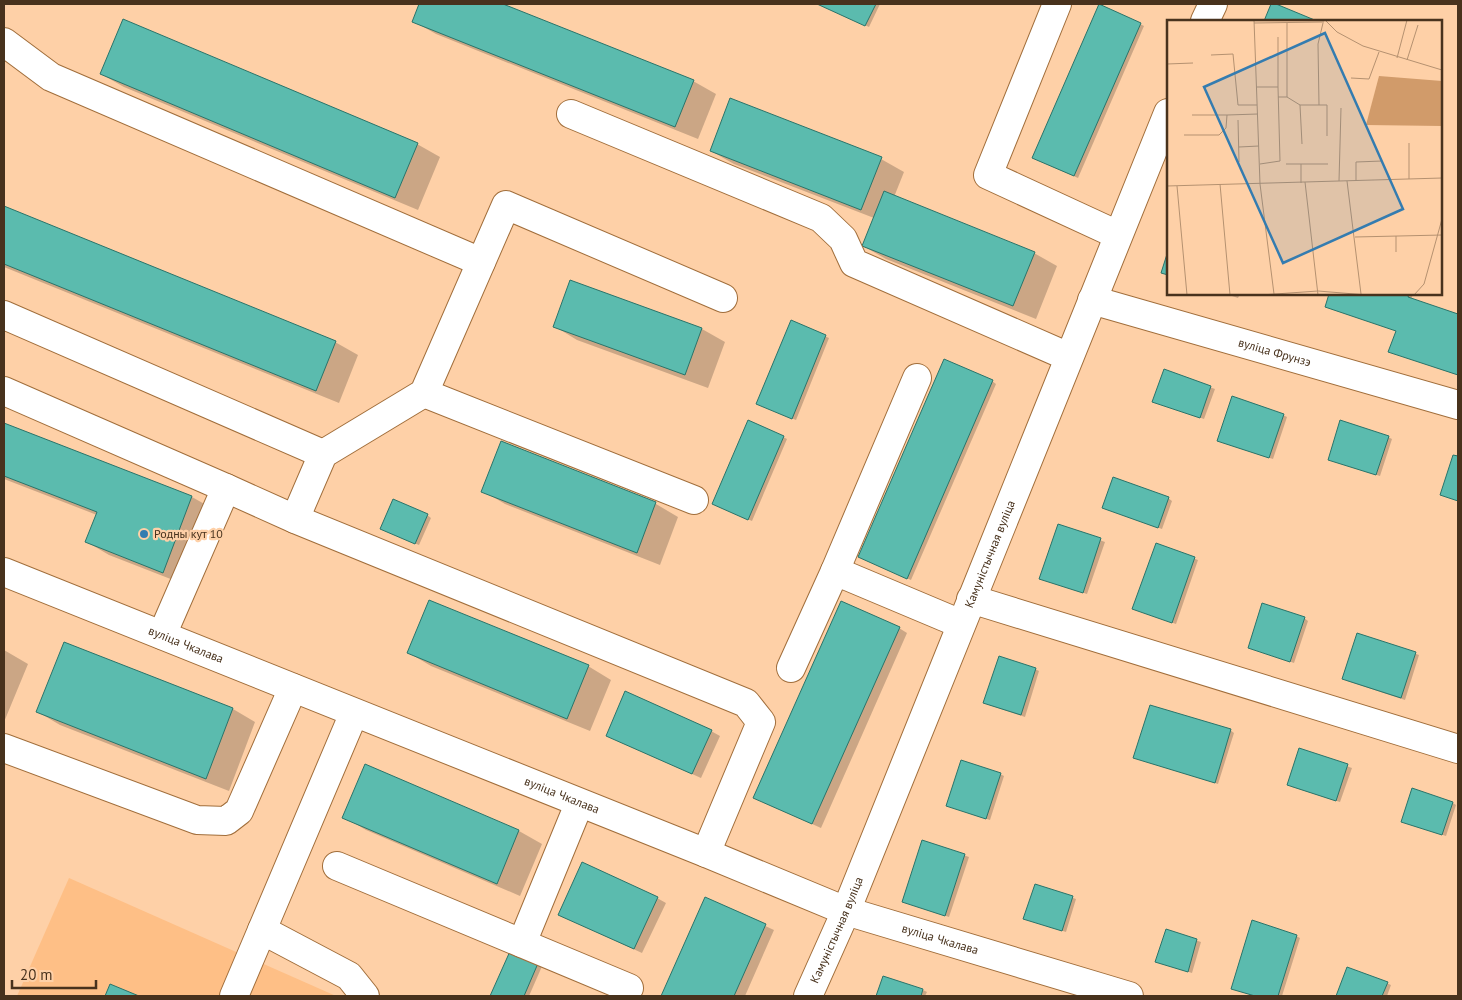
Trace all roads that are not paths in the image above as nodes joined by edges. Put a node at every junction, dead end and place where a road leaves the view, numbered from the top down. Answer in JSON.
{"nodes":[{"id":1,"x":1057,"y":4,"type":"edge"},
{"id":2,"x":1213,"y":4,"type":"edge"},
{"id":3,"x":1206,"y":20,"type":"edge"},
{"id":4,"x":4,"y":42,"type":"edge"},
{"id":5,"x":571,"y":114,"type":"dead end"},
{"id":6,"x":1167,"y":115,"type":"edge"},
{"id":7,"x":1118,"y":235,"type":"junction"},
{"id":8,"x":481,"y":262,"type":"junction"},
{"id":9,"x":723,"y":298,"type":"dead end"},
{"id":10,"x":1092,"y":300,"type":"junction"},
{"id":11,"x":4,"y":315,"type":"edge"},
{"id":12,"x":1069,"y":357,"type":"junction"},
{"id":13,"x":917,"y":378,"type":"dead end"},
{"id":14,"x":4,"y":391,"type":"edge"},
{"id":15,"x":424,"y":393,"type":"junction"},
{"id":16,"x":1458,"y":405,"type":"edge"},
{"id":17,"x":323,"y":454,"type":"junction"},
{"id":18,"x":226,"y":488,"type":"junction"},
{"id":19,"x":694,"y":500,"type":"dead end"},
{"id":20,"x":295,"y":519,"type":"junction"},
{"id":21,"x":835,"y":571,"type":"junction"},
{"id":22,"x":4,"y":572,"type":"edge"},
{"id":23,"x":971,"y":598,"type":"junction"},
{"id":24,"x":962,"y":624,"type":"junction"},
{"id":25,"x":162,"y":635,"type":"junction"},
{"id":26,"x":791,"y":668,"type":"dead end"},
{"id":27,"x":293,"y":688,"type":"junction"},
{"id":28,"x":354,"y":713,"type":"junction"},
{"id":29,"x":4,"y":748,"type":"edge"},
{"id":30,"x":1458,"y":749,"type":"edge"},
{"id":31,"x":579,"y":804,"type":"junction"},
{"id":32,"x":706,"y":853,"type":"junction"},
{"id":33,"x":337,"y":866,"type":"dead end"},
{"id":34,"x":846,"y":912,"type":"junction"},
{"id":35,"x":262,"y":930,"type":"junction"},
{"id":36,"x":522,"y":943,"type":"junction"},
{"id":37,"x":629,"y":988,"type":"dead end"},
{"id":38,"x":234,"y":996,"type":"edge"},
{"id":39,"x":364,"y":996,"type":"edge"},
{"id":40,"x":808,"y":996,"type":"edge"},
{"id":41,"x":1129,"y":996,"type":"edge"}],
"edges":[{"from":1,"to":7,"type":"street"},
{"from":2,"to":3,"type":"street"},
{"from":4,"to":8,"type":"street"},
{"from":5,"to":12,"type":"street"},
{"from":6,"to":7,"type":"street","name":"Камуністычная вуліца"},
{"from":7,"to":10,"type":"street","name":"Камуністычная вуліца"},
{"from":8,"to":9,"type":"street"},
{"from":8,"to":15,"type":"street"},
{"from":10,"to":12,"type":"street","name":"Камуністычная вуліца"},
{"from":10,"to":16,"type":"street","name":"вуліца Фрунзэ"},
{"from":11,"to":17,"type":"street"},
{"from":12,"to":23,"type":"street","name":"Камуністычная вуліца"},
{"from":13,"to":21,"type":"street"},
{"from":14,"to":18,"type":"street"},
{"from":15,"to":17,"type":"street"},
{"from":15,"to":19,"type":"street"},
{"from":17,"to":20,"type":"street"},
{"from":18,"to":20,"type":"street"},
{"from":18,"to":25,"type":"street"},
{"from":20,"to":32,"type":"street"},
{"from":21,"to":24,"type":"street"},
{"from":21,"to":26,"type":"street"},
{"from":22,"to":25,"type":"street","name":"вуліца Чкалава"},
{"from":23,"to":24,"type":"street","name":"Камуністычная вуліца"},
{"from":23,"to":30,"type":"street"},
{"from":24,"to":34,"type":"street","name":"Камуністычная вуліца"},
{"from":25,"to":27,"type":"street","name":"вуліца Чкалава"},
{"from":27,"to":28,"type":"street","name":"вуліца Чкалава"},
{"from":27,"to":29,"type":"street"},
{"from":28,"to":31,"type":"street","name":"вуліца Чкалава"},
{"from":28,"to":35,"type":"street"},
{"from":31,"to":32,"type":"street","name":"вуліца Чкалава"},
{"from":31,"to":36,"type":"street"},
{"from":32,"to":34,"type":"street","name":"вуліца Чкалава"},
{"from":33,"to":36,"type":"street"},
{"from":34,"to":40,"type":"street","name":"Камуністычная вуліца"},
{"from":34,"to":41,"type":"street","name":"вуліца Чкалава"},
{"from":35,"to":38,"type":"street"},
{"from":35,"to":39,"type":"street"},
{"from":36,"to":37,"type":"street"}]}
